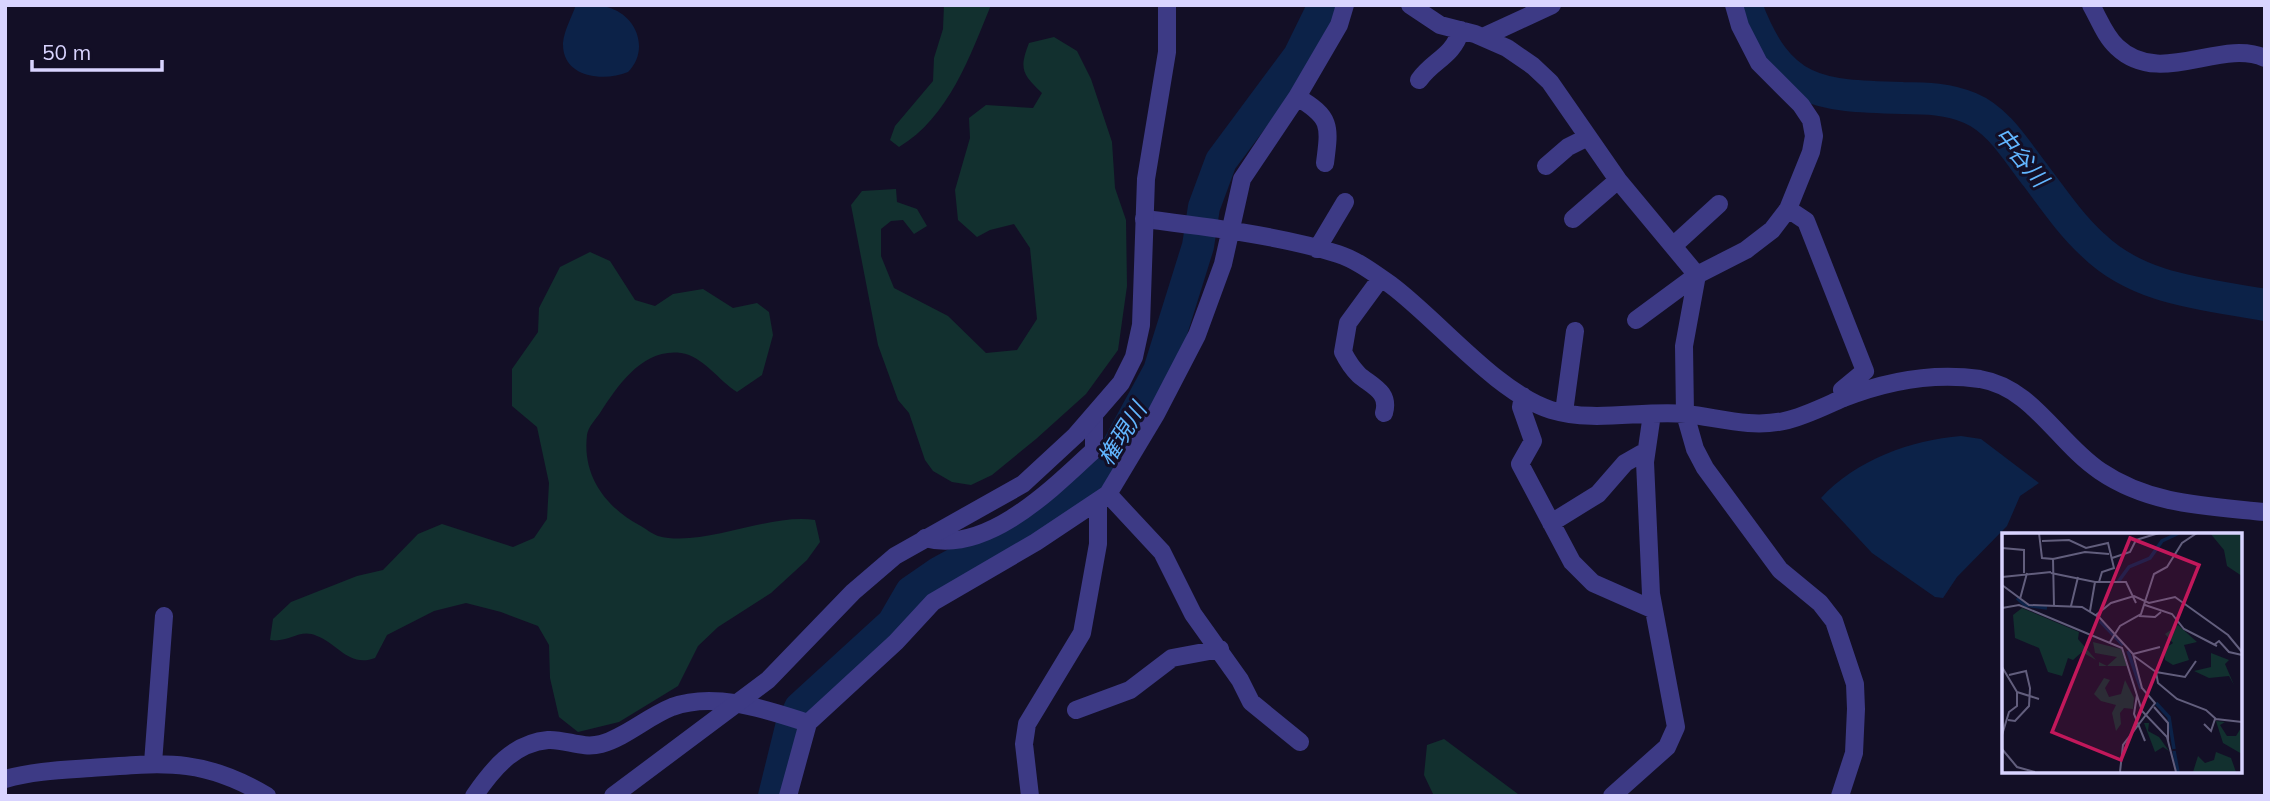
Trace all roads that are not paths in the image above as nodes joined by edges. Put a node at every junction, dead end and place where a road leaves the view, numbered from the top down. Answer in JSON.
{"nodes":[{"id":1,"x":1167,"y":5,"type":"edge"},
{"id":2,"x":1345,"y":5,"type":"edge"},
{"id":3,"x":1410,"y":5,"type":"edge"},
{"id":4,"x":1552,"y":5,"type":"edge"},
{"id":5,"x":1734,"y":5,"type":"edge"},
{"id":6,"x":2091,"y":5,"type":"edge"},
{"id":7,"x":1461,"y":30,"type":"junction"},
{"id":8,"x":1483,"y":37,"type":"junction"},
{"id":9,"x":2265,"y":58,"type":"edge"},
{"id":10,"x":1419,"y":80,"type":"dead end"},
{"id":11,"x":1297,"y":97,"type":"junction"},
{"id":12,"x":1588,"y":137,"type":"junction"},
{"id":13,"x":1331,"y":157,"type":"dead end"},
{"id":14,"x":1546,"y":166,"type":"dead end"},
{"id":15,"x":1618,"y":180,"type":"junction"},
{"id":16,"x":1345,"y":202,"type":"dead end"},
{"id":17,"x":1719,"y":204,"type":"dead end"},
{"id":18,"x":1788,"y":209,"type":"junction"},
{"id":19,"x":1144,"y":219,"type":"junction"},
{"id":20,"x":1573,"y":219,"type":"dead end"},
{"id":21,"x":1224,"y":231,"type":"junction"},
{"id":22,"x":1673,"y":246,"type":"junction"},
{"id":23,"x":1317,"y":249,"type":"junction"},
{"id":24,"x":1698,"y":275,"type":"junction"},
{"id":25,"x":1381,"y":278,"type":"junction"},
{"id":26,"x":1636,"y":320,"type":"dead end"},
{"id":27,"x":1575,"y":331,"type":"dead end"},
{"id":28,"x":1523,"y":396,"type":"junction"},
{"id":29,"x":1844,"y":398,"type":"junction"},
{"id":30,"x":1564,"y":412,"type":"junction"},
{"id":31,"x":1384,"y":413,"type":"dead end"},
{"id":32,"x":1652,"y":414,"type":"junction"},
{"id":33,"x":1685,"y":414,"type":"junction"},
{"id":34,"x":1094,"y":417,"type":"junction"},
{"id":35,"x":1646,"y":451,"type":"junction"},
{"id":36,"x":1103,"y":499,"type":"junction"},
{"id":37,"x":2265,"y":512,"type":"edge"},
{"id":38,"x":1551,"y":523,"type":"junction"},
{"id":39,"x":1024,"y":530,"type":"junction"},
{"id":40,"x":925,"y":538,"type":"junction"},
{"id":41,"x":1652,"y":609,"type":"junction"},
{"id":42,"x":164,"y":616,"type":"dead end"},
{"id":43,"x":1220,"y":649,"type":"junction"},
{"id":44,"x":737,"y":705,"type":"junction"},
{"id":45,"x":1076,"y":710,"type":"dead end"},
{"id":46,"x":799,"y":720,"type":"junction"},
{"id":47,"x":1300,"y":742,"type":"dead end"},
{"id":48,"x":153,"y":763,"type":"junction"},
{"id":49,"x":5,"y":779,"type":"edge"},
{"id":50,"x":267,"y":796,"type":"edge"},
{"id":51,"x":474,"y":796,"type":"edge"},
{"id":52,"x":614,"y":796,"type":"edge"},
{"id":53,"x":788,"y":796,"type":"edge"},
{"id":54,"x":1030,"y":796,"type":"edge"},
{"id":55,"x":1612,"y":796,"type":"edge"},
{"id":56,"x":1840,"y":796,"type":"edge"}],
"edges":[{"from":1,"to":19,"type":"street"},
{"from":2,"to":11,"type":"street"},
{"from":3,"to":7,"type":"street"},
{"from":4,"to":8,"type":"street"},
{"from":5,"to":18,"type":"street"},
{"from":6,"to":9,"type":"street"},
{"from":7,"to":8,"type":"street"},
{"from":7,"to":10,"type":"street"},
{"from":8,"to":12,"type":"street"},
{"from":11,"to":13,"type":"street"},
{"from":11,"to":21,"type":"street"},
{"from":12,"to":14,"type":"street"},
{"from":12,"to":15,"type":"street"},
{"from":15,"to":20,"type":"street"},
{"from":15,"to":22,"type":"street"},
{"from":16,"to":23,"type":"street"},
{"from":17,"to":22,"type":"street"},
{"from":18,"to":24,"type":"street"},
{"from":18,"to":29,"type":"street"},
{"from":19,"to":21,"type":"street"},
{"from":19,"to":34,"type":"street"},
{"from":21,"to":23,"type":"street"},
{"from":21,"to":36,"type":"street"},
{"from":22,"to":24,"type":"street"},
{"from":23,"to":25,"type":"street"},
{"from":24,"to":26,"type":"street"},
{"from":24,"to":33,"type":"street"},
{"from":25,"to":28,"type":"street"},
{"from":25,"to":31,"type":"street"},
{"from":27,"to":30,"type":"street"},
{"from":28,"to":30,"type":"street"},
{"from":28,"to":38,"type":"street"},
{"from":29,"to":33,"type":"street"},
{"from":29,"to":37,"type":"street"},
{"from":30,"to":32,"type":"street"},
{"from":32,"to":33,"type":"street"},
{"from":32,"to":35,"type":"street"},
{"from":33,"to":56,"type":"street"},
{"from":34,"to":39,"type":"street"},
{"from":34,"to":40,"type":"street"},
{"from":35,"to":38,"type":"street"},
{"from":35,"to":41,"type":"street"},
{"from":36,"to":39,"type":"street"},
{"from":36,"to":43,"type":"street"},
{"from":36,"to":54,"type":"street"},
{"from":38,"to":41,"type":"street"},
{"from":39,"to":40,"type":"street"},
{"from":39,"to":46,"type":"street"},
{"from":40,"to":44,"type":"street"},
{"from":41,"to":55,"type":"street"},
{"from":42,"to":48,"type":"street"},
{"from":43,"to":45,"type":"street"},
{"from":43,"to":47,"type":"street"},
{"from":44,"to":46,"type":"street"},
{"from":44,"to":51,"type":"street"},
{"from":44,"to":52,"type":"street"},
{"from":46,"to":53,"type":"street"},
{"from":48,"to":49,"type":"street"},
{"from":48,"to":50,"type":"street"}]}
